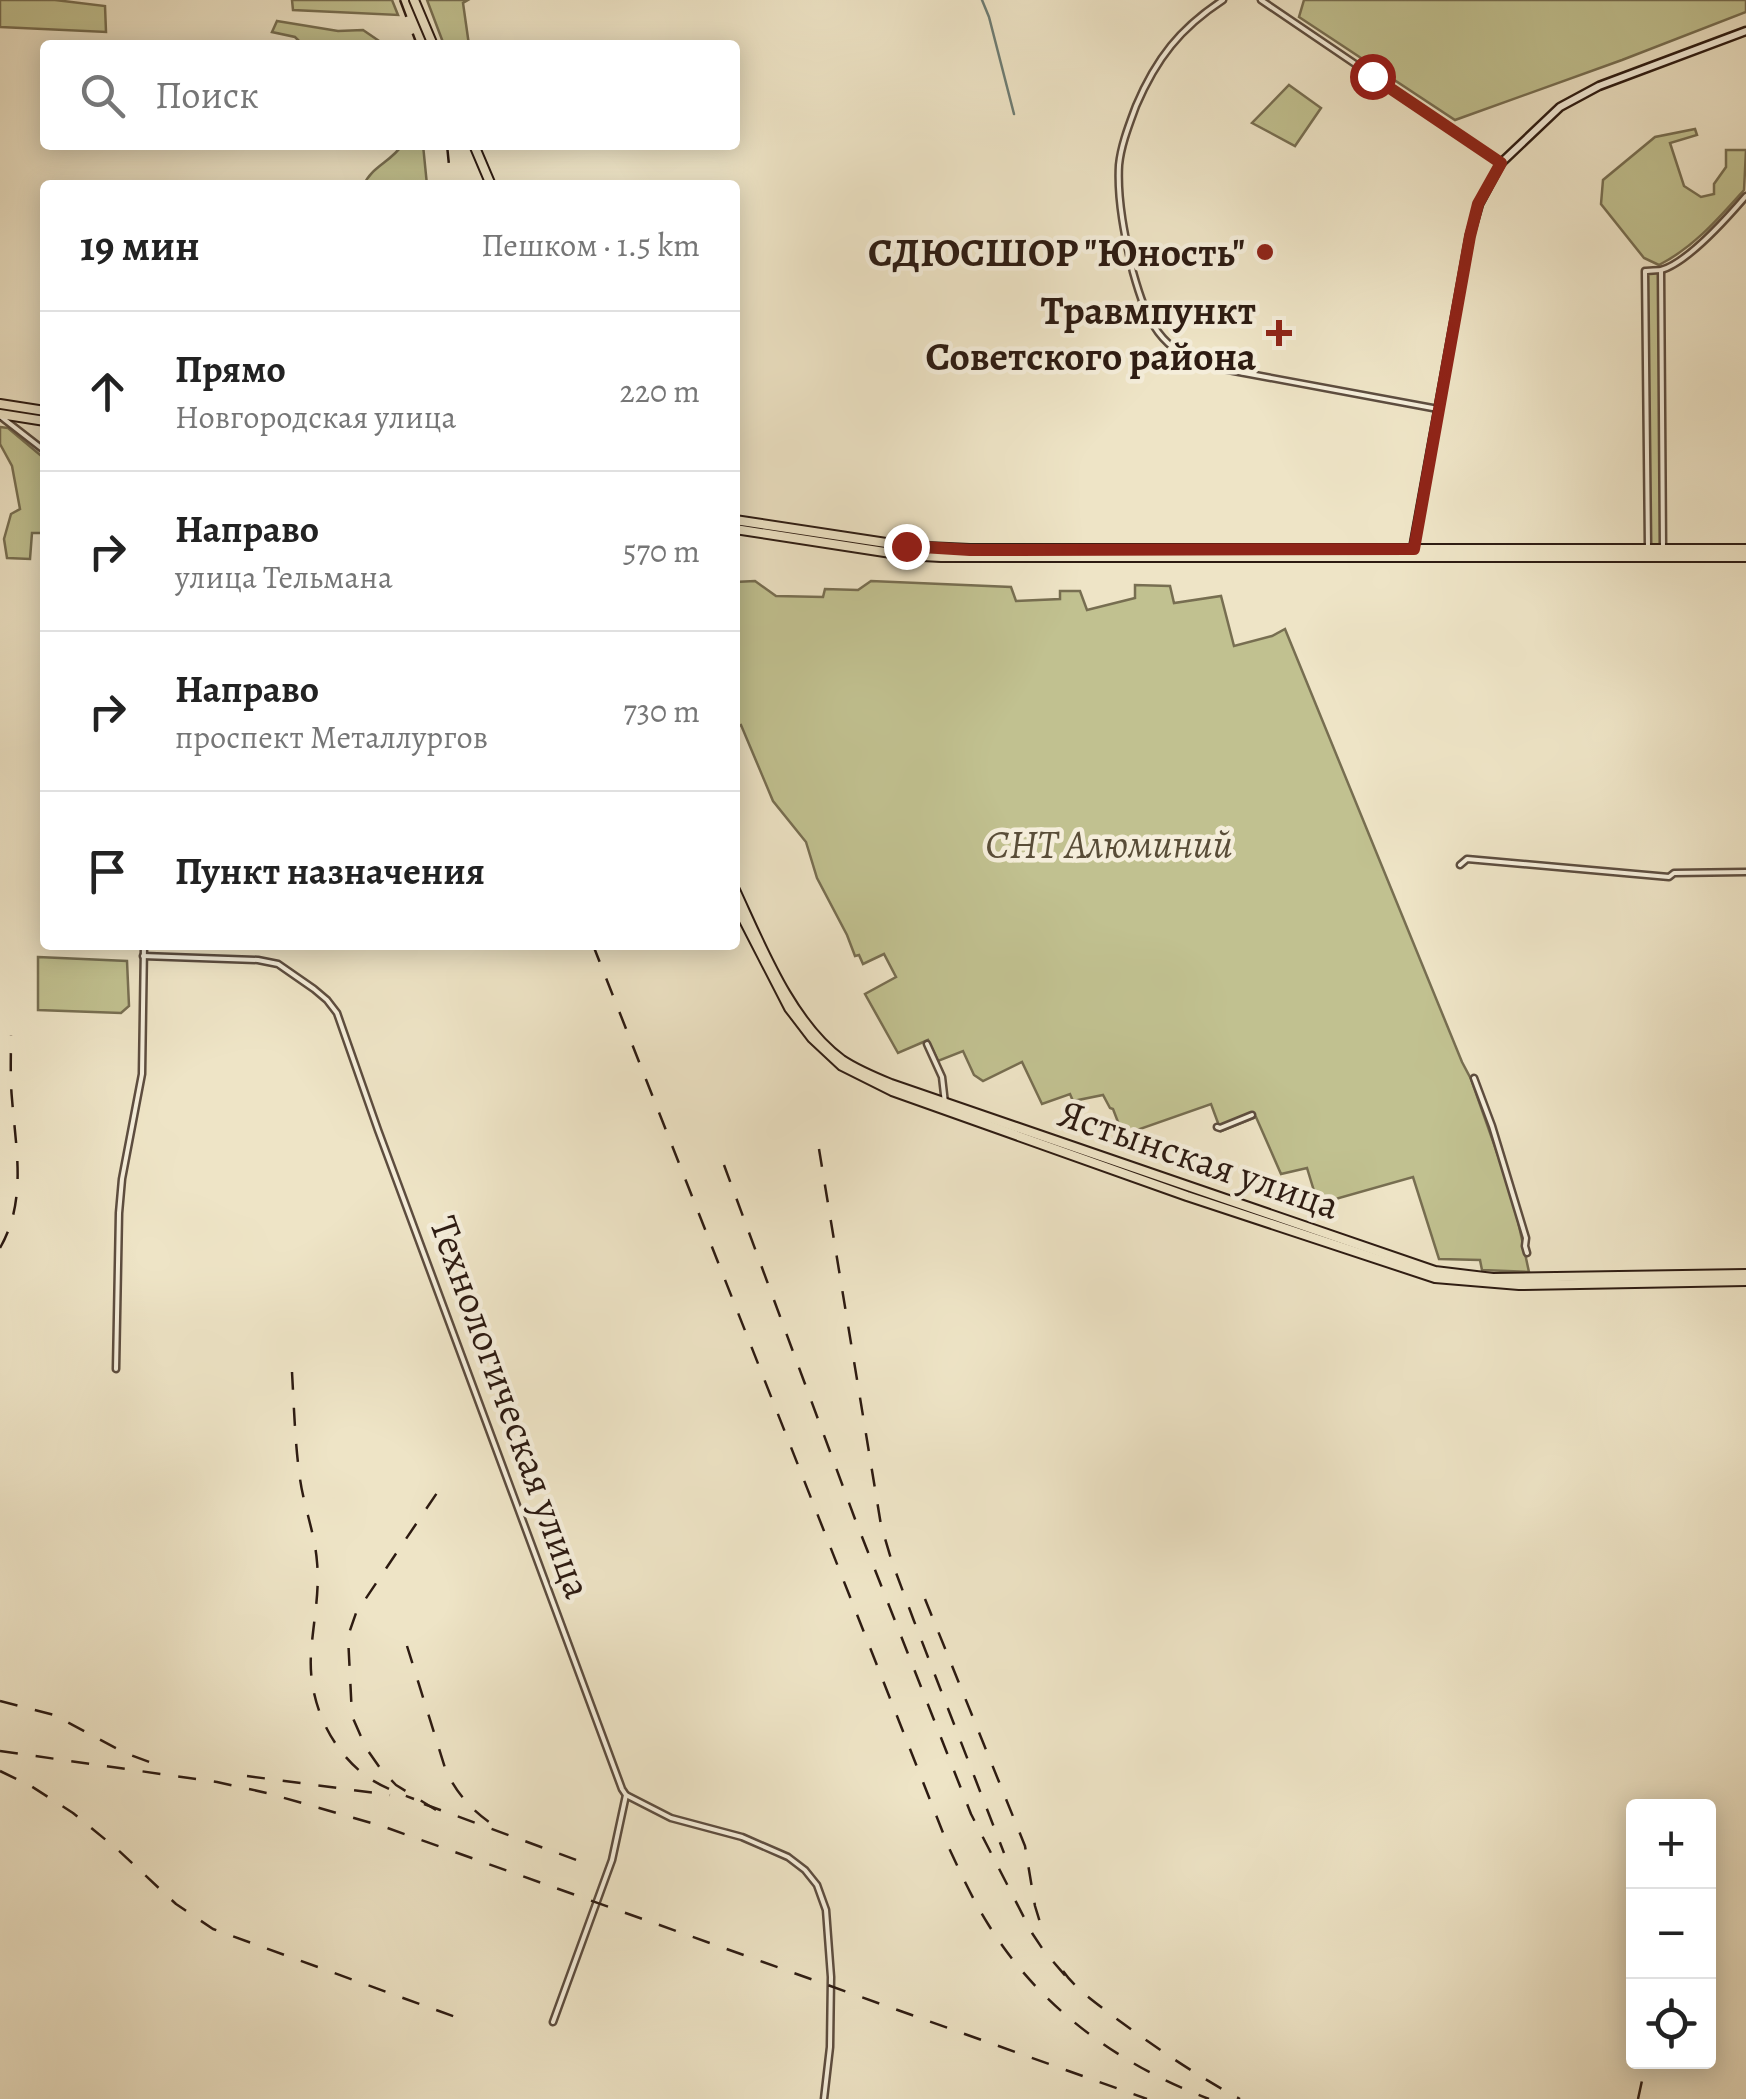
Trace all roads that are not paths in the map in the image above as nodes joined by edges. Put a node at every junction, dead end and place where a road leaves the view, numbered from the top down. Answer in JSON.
{"nodes":[{"id":1,"x":414,"y":0,"type":"edge"},
{"id":2,"x":1222,"y":0,"type":"edge"},
{"id":3,"x":1260,"y":0,"type":"edge"},
{"id":4,"x":1746,"y":31,"type":"edge"},
{"id":5,"x":430,"y":40,"type":"edge"},
{"id":6,"x":476,"y":150,"type":"edge"},
{"id":7,"x":1501,"y":163,"type":"junction"},
{"id":8,"x":489,"y":180,"type":"edge"},
{"id":9,"x":1746,"y":196,"type":"edge"},
{"id":10,"x":1661,"y":270,"type":"junction"},
{"id":11,"x":0,"y":404,"type":"edge"},
{"id":12,"x":1438,"y":409,"type":"junction"},
{"id":13,"x":40,"y":410,"type":"edge"},
{"id":14,"x":0,"y":415,"type":"edge"},
{"id":15,"x":40,"y":420,"type":"edge"},
{"id":16,"x":40,"y":447,"type":"edge"},
{"id":17,"x":740,"y":521,"type":"edge"},
{"id":18,"x":740,"y":530,"type":"edge"},
{"id":19,"x":1746,"y":549,"type":"edge"},
{"id":20,"x":1414,"y":553,"type":"junction"},
{"id":21,"x":1648,"y":553,"type":"junction"},
{"id":22,"x":1663,"y":553,"type":"junction"},
{"id":23,"x":1746,"y":557,"type":"edge"},
{"id":24,"x":1460,"y":864,"type":"dead end"},
{"id":25,"x":1746,"y":872,"type":"edge"},
{"id":26,"x":740,"y":900,"type":"edge"},
{"id":27,"x":740,"y":913,"type":"edge"},
{"id":28,"x":143,"y":950,"type":"edge"},
{"id":29,"x":142,"y":956,"type":"junction"},
{"id":30,"x":927,"y":1044,"type":"dead end"},
{"id":31,"x":1474,"y":1078,"type":"dead end"},
{"id":32,"x":945,"y":1103,"type":"junction"},
{"id":33,"x":1252,"y":1116,"type":"dead end"},
{"id":34,"x":1217,"y":1128,"type":"dead end"},
{"id":35,"x":1527,"y":1253,"type":"dead end"},
{"id":36,"x":1746,"y":1278,"type":"edge"},
{"id":37,"x":116,"y":1368,"type":"dead end"},
{"id":38,"x":626,"y":1795,"type":"junction"},
{"id":39,"x":553,"y":2022,"type":"dead end"},
{"id":40,"x":824,"y":2099,"type":"edge"}],
"edges":[{"from":1,"to":5,"type":"main road"},
{"from":2,"to":12,"type":"street"},
{"from":3,"to":7,"type":"street"},
{"from":4,"to":7,"type":"main road"},
{"from":6,"to":8,"type":"main road"},
{"from":7,"to":12,"type":"main road"},
{"from":9,"to":10,"type":"street"},
{"from":10,"to":21,"type":"street"},
{"from":10,"to":22,"type":"street"},
{"from":11,"to":13,"type":"main road"},
{"from":12,"to":20,"type":"main road"},
{"from":14,"to":15,"type":"main road"},
{"from":14,"to":16,"type":"street"},
{"from":17,"to":20,"type":"main road"},
{"from":18,"to":20,"type":"main road"},
{"from":19,"to":22,"type":"main road"},
{"from":20,"to":21,"type":"main road"},
{"from":21,"to":22,"type":"main road"},
{"from":22,"to":23,"type":"main road"},
{"from":24,"to":25,"type":"street"},
{"from":26,"to":32,"type":"main road","name":"Ястынская улица"},
{"from":27,"to":36,"type":"main road","name":"Ястынская улица"},
{"from":28,"to":29,"type":"street"},
{"from":29,"to":37,"type":"street"},
{"from":29,"to":38,"type":"street","name":"Технологическая улица"},
{"from":30,"to":32,"type":"street"},
{"from":31,"to":35,"type":"street"},
{"from":32,"to":36,"type":"main road","name":"Ястынская улица"},
{"from":33,"to":34,"type":"street"},
{"from":38,"to":39,"type":"street"},
{"from":38,"to":40,"type":"street"}]}
